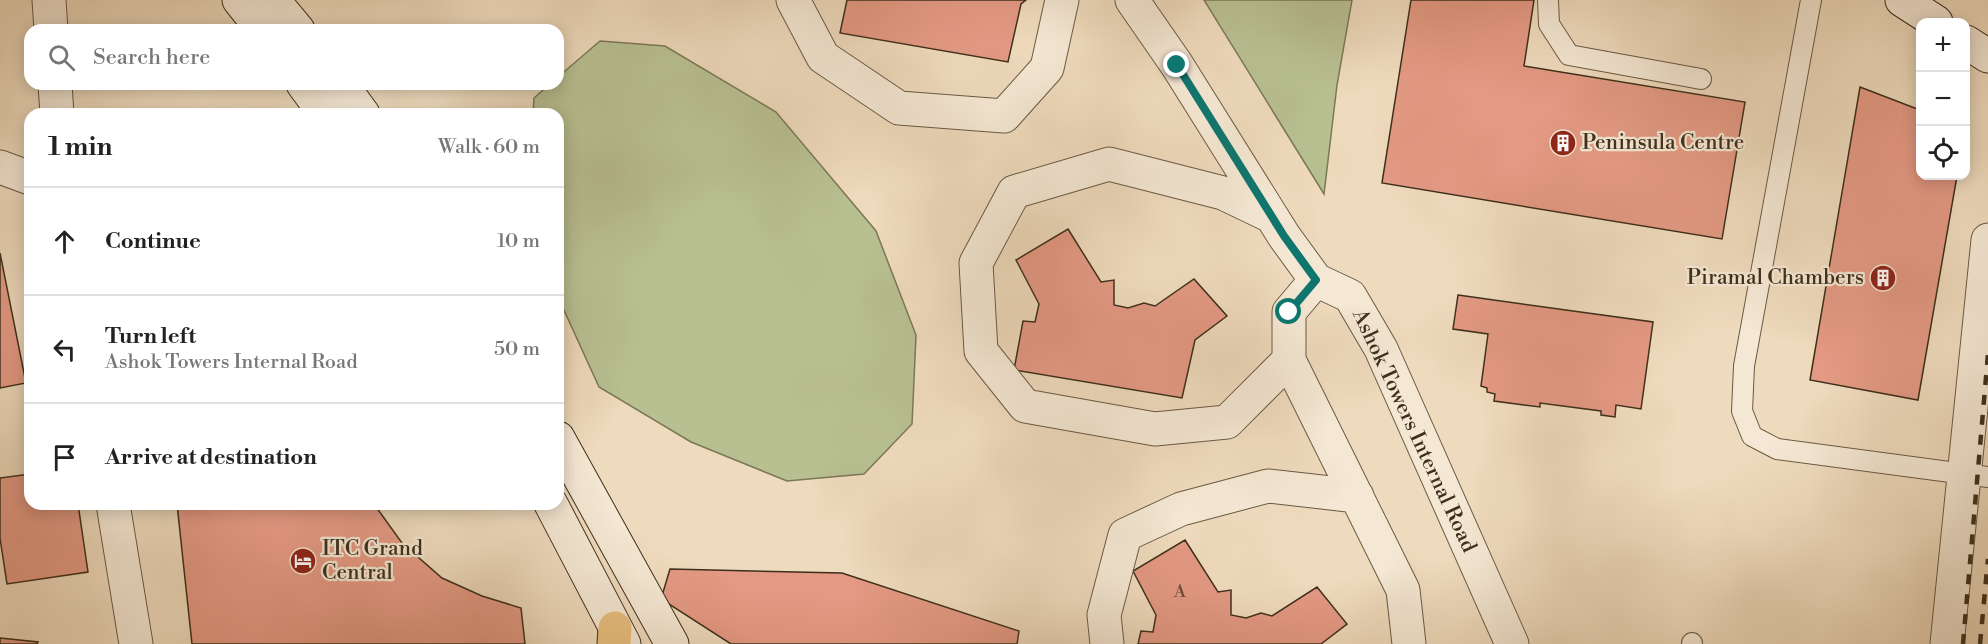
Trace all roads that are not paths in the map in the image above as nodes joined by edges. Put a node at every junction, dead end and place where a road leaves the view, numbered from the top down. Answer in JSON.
{"nodes":[{"id":1,"x":49,"y":0,"type":"edge"},
{"id":2,"x":239,"y":0,"type":"edge"},
{"id":3,"x":273,"y":0,"type":"edge"},
{"id":4,"x":793,"y":0,"type":"edge"},
{"id":5,"x":1062,"y":0,"type":"edge"},
{"id":6,"x":1132,"y":0,"type":"edge"},
{"id":7,"x":1548,"y":0,"type":"edge"},
{"id":8,"x":1811,"y":0,"type":"edge"},
{"id":9,"x":1902,"y":0,"type":"edge"},
{"id":10,"x":1930,"y":18,"type":"edge"},
{"id":11,"x":51,"y":24,"type":"edge"},
{"id":12,"x":258,"y":24,"type":"edge"},
{"id":13,"x":293,"y":24,"type":"edge"},
{"id":14,"x":1970,"y":45,"type":"edge"},
{"id":15,"x":1988,"y":56,"type":"edge"},
{"id":16,"x":1701,"y":79,"type":"dead end"},
{"id":17,"x":55,"y":90,"type":"edge"},
{"id":18,"x":57,"y":108,"type":"edge"},
{"id":19,"x":0,"y":167,"type":"edge"},
{"id":20,"x":24,"y":176,"type":"edge"},
{"id":21,"x":1272,"y":216,"type":"junction"},
{"id":22,"x":1988,"y":240,"type":"edge"},
{"id":23,"x":1316,"y":280,"type":"junction"},
{"id":24,"x":1289,"y":360,"type":"junction"},
{"id":25,"x":564,"y":449,"type":"edge"},
{"id":26,"x":1976,"y":476,"type":"edge"},
{"id":27,"x":1357,"y":496,"type":"junction"},
{"id":28,"x":114,"y":510,"type":"edge"},
{"id":29,"x":554,"y":510,"type":"edge"},
{"id":30,"x":618,"y":639,"type":"edge"},
{"id":31,"x":667,"y":643,"type":"edge"},
{"id":32,"x":136,"y":644,"type":"edge"},
{"id":33,"x":1107,"y":644,"type":"edge"},
{"id":34,"x":1409,"y":644,"type":"edge"},
{"id":35,"x":1512,"y":644,"type":"edge"},
{"id":36,"x":1947,"y":644,"type":"edge"}],
"edges":[{"from":1,"to":11,"type":"street"},
{"from":2,"to":12,"type":"street"},
{"from":3,"to":13,"type":"street"},
{"from":4,"to":5,"type":"street"},
{"from":6,"to":21,"type":"street"},
{"from":7,"to":16,"type":"lane"},
{"from":8,"to":26,"type":"lane"},
{"from":9,"to":10,"type":"street"},
{"from":14,"to":15,"type":"street"},
{"from":17,"to":18,"type":"street"},
{"from":19,"to":20,"type":"street"},
{"from":21,"to":23,"type":"street"},
{"from":21,"to":24,"type":"street"},
{"from":22,"to":26,"type":"street"},
{"from":23,"to":24,"type":"street"},
{"from":23,"to":35,"type":"street","name":"Ashok Towers Internal Road"},
{"from":24,"to":27,"type":"street"},
{"from":25,"to":31,"type":"street"},
{"from":26,"to":36,"type":"street"},
{"from":27,"to":33,"type":"street"},
{"from":27,"to":34,"type":"street"},
{"from":28,"to":32,"type":"street"},
{"from":29,"to":30,"type":"street"}]}
